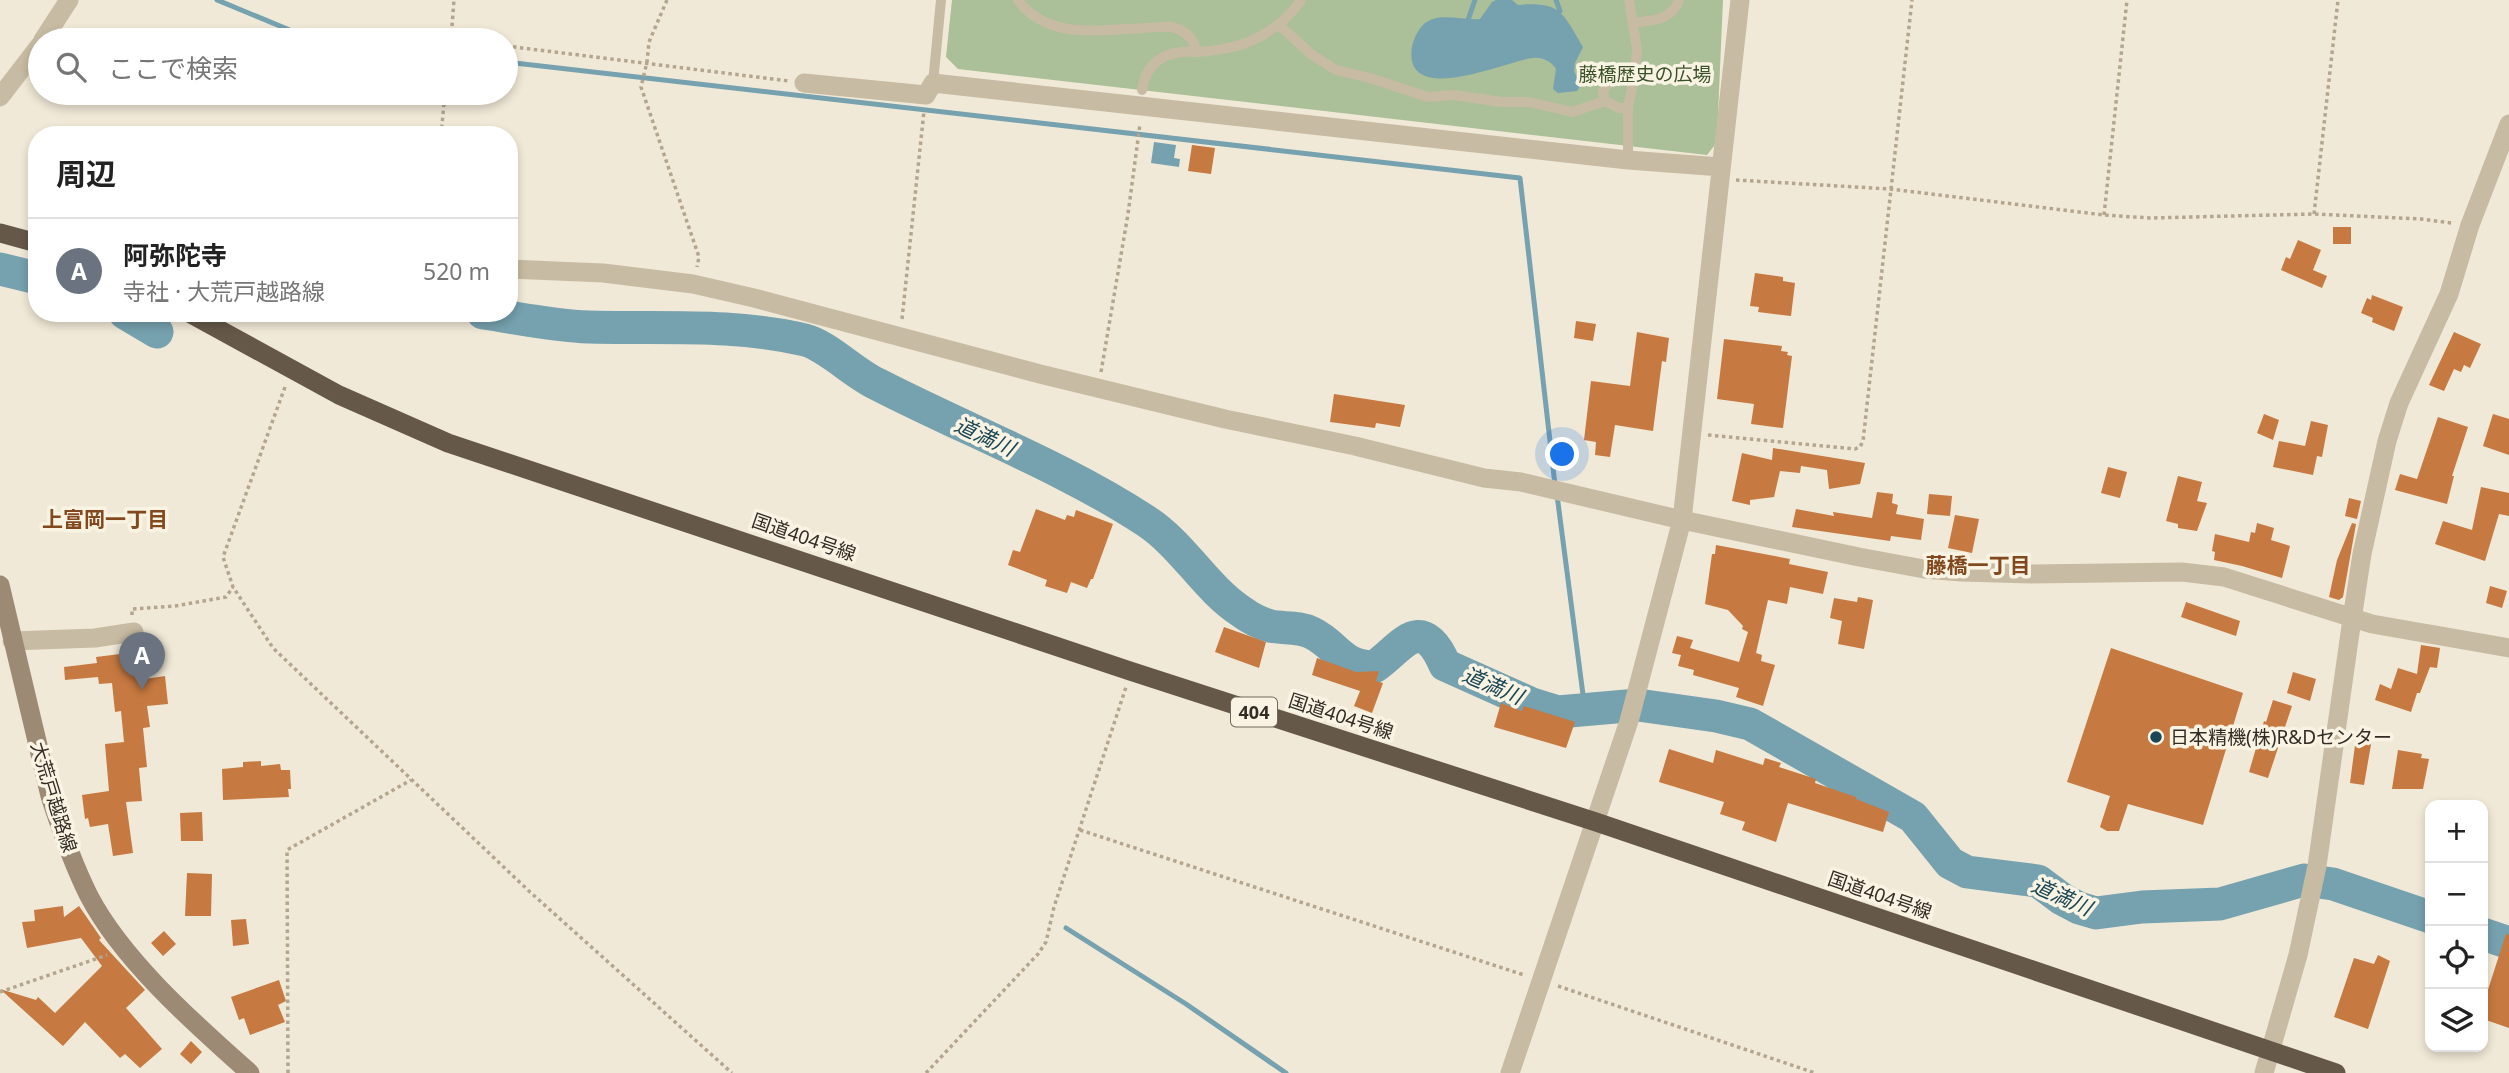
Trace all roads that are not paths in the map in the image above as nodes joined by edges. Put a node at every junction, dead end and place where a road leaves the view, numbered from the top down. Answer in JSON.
{"nodes":[{"id":1,"x":69,"y":0,"type":"edge"},
{"id":2,"x":941,"y":0,"type":"edge"},
{"id":3,"x":1018,"y":0,"type":"edge"},
{"id":4,"x":1301,"y":0,"type":"edge"},
{"id":5,"x":1629,"y":0,"type":"edge"},
{"id":6,"x":1679,"y":0,"type":"edge"},
{"id":7,"x":1740,"y":0,"type":"edge"},
{"id":8,"x":1633,"y":23,"type":"junction"},
{"id":9,"x":1278,"y":24,"type":"junction"},
{"id":10,"x":51,"y":28,"type":"edge"},
{"id":11,"x":1197,"y":52,"type":"junction"},
{"id":12,"x":28,"y":60,"type":"edge"},
{"id":13,"x":1634,"y":78,"type":"junction"},
{"id":14,"x":804,"y":83,"type":"road end"},
{"id":15,"x":929,"y":89,"type":"junction"},
{"id":16,"x":0,"y":97,"type":"edge"},
{"id":17,"x":1142,"y":97,"type":"junction"},
{"id":18,"x":1605,"y":101,"type":"junction"},
{"id":19,"x":1628,"y":107,"type":"junction"},
{"id":20,"x":2509,"y":124,"type":"edge"},
{"id":21,"x":1628,"y":160,"type":"junction"},
{"id":22,"x":1720,"y":173,"type":"junction"},
{"id":23,"x":518,"y":269,"type":"edge"},
{"id":24,"x":208,"y":322,"type":"edge"},
{"id":25,"x":1682,"y":520,"type":"junction"},
{"id":26,"x":0,"y":585,"type":"edge"},
{"id":27,"x":2352,"y":618,"type":"junction"},
{"id":28,"x":134,"y":632,"type":"road end"},
{"id":29,"x":12,"y":641,"type":"junction"},
{"id":30,"x":2509,"y":648,"type":"edge"},
{"id":31,"x":1596,"y":821,"type":"junction"},
{"id":32,"x":2270,"y":1052,"type":"junction"},
{"id":33,"x":250,"y":1073,"type":"edge"},
{"id":34,"x":1510,"y":1073,"type":"edge"},
{"id":35,"x":2264,"y":1073,"type":"edge"},
{"id":36,"x":2336,"y":1073,"type":"edge"}],
"edges":[{"from":1,"to":10,"type":"street"},
{"from":2,"to":15,"type":"lane"},
{"from":3,"to":11,"type":"lane"},
{"from":4,"to":9,"type":"lane"},
{"from":5,"to":8,"type":"lane"},
{"from":6,"to":8,"type":"lane"},
{"from":7,"to":22,"type":"street"},
{"from":8,"to":13,"type":"lane"},
{"from":9,"to":11,"type":"lane"},
{"from":9,"to":18,"type":"lane"},
{"from":11,"to":17,"type":"lane"},
{"from":12,"to":16,"type":"street"},
{"from":13,"to":18,"type":"lane"},
{"from":13,"to":19,"type":"lane"},
{"from":14,"to":15,"type":"street"},
{"from":15,"to":17,"type":"street"},
{"from":17,"to":21,"type":"street"},
{"from":18,"to":19,"type":"lane"},
{"from":19,"to":21,"type":"lane"},
{"from":20,"to":27,"type":"street"},
{"from":21,"to":22,"type":"street"},
{"from":22,"to":25,"type":"street"},
{"from":23,"to":25,"type":"street"},
{"from":24,"to":31,"type":"highway","name":"国道404号線","number":"404"},
{"from":25,"to":27,"type":"street"},
{"from":25,"to":31,"type":"street"},
{"from":26,"to":29,"type":"main road","name":"大荒戸越路線"},
{"from":27,"to":30,"type":"street"},
{"from":27,"to":32,"type":"street"},
{"from":28,"to":29,"type":"street"},
{"from":29,"to":33,"type":"main road","name":"大荒戸越路線"},
{"from":31,"to":32,"type":"highway","name":"国道404号線","number":"404"},
{"from":31,"to":34,"type":"street"},
{"from":32,"to":35,"type":"street"},
{"from":32,"to":36,"type":"highway","name":"国道404号線","number":"404"}]}
